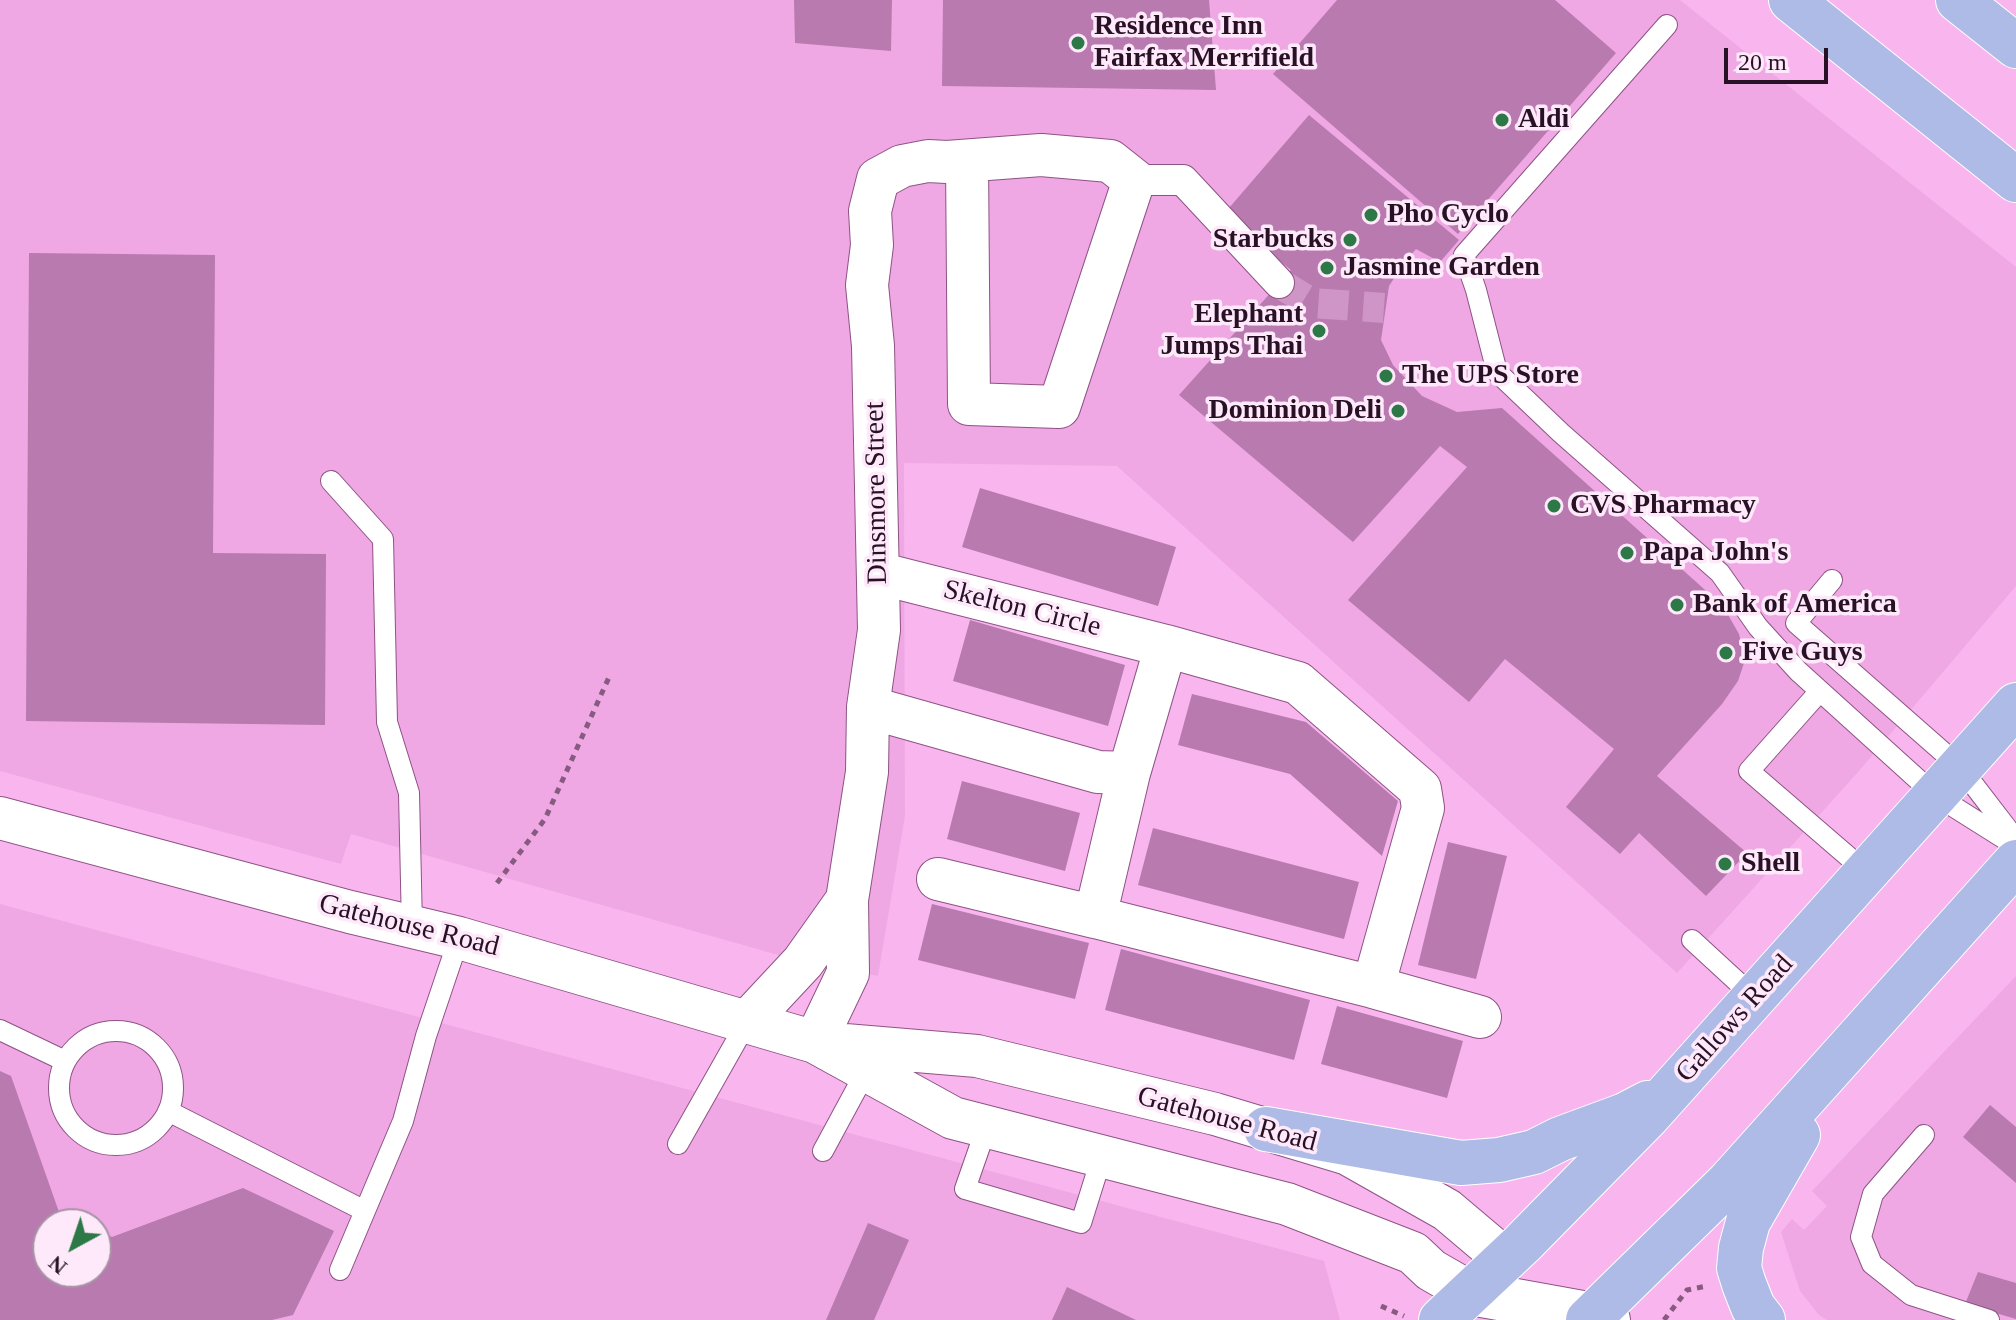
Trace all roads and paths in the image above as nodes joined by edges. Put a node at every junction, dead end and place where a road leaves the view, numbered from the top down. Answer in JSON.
{"nodes":[{"id":1,"x":1791,"y":0,"type":"edge"},
{"id":2,"x":1958,"y":0,"type":"edge"},
{"id":3,"x":1667,"y":25,"type":"dead end"},
{"id":4,"x":2016,"y":46,"type":"edge"},
{"id":5,"x":967,"y":161,"type":"junction"},
{"id":6,"x":2014,"y":179,"type":"edge"},
{"id":7,"x":1134,"y":180,"type":"junction"},
{"id":8,"x":1279,"y":283,"type":"tunnel mouth"},
{"id":9,"x":331,"y":481,"type":"dead end"},
{"id":10,"x":878,"y":573,"type":"junction"},
{"id":11,"x":1832,"y":580,"type":"dead end"},
{"id":12,"x":1166,"y":646,"type":"junction"},
{"id":13,"x":610,"y":675,"type":"dead end"},
{"id":14,"x":1820,"y":691,"type":"junction"},
{"id":15,"x":2016,"y":705,"type":"edge"},
{"id":16,"x":868,"y":707,"type":"junction"},
{"id":17,"x":1129,"y":773,"type":"junction"},
{"id":18,"x":1948,"y":781,"type":"junction"},
{"id":19,"x":0,"y":818,"type":"edge"},
{"id":20,"x":2016,"y":843,"type":"edge"},
{"id":21,"x":2016,"y":862,"type":"edge"},
{"id":22,"x":1865,"y":871,"type":"junction"},
{"id":23,"x":938,"y":879,"type":"dead end"},
{"id":24,"x":497,"y":883,"type":"dead end"},
{"id":25,"x":847,"y":900,"type":"junction"},
{"id":26,"x":1095,"y":917,"type":"junction"},
{"id":27,"x":412,"y":927,"type":"junction"},
{"id":28,"x":459,"y":938,"type":"junction"},
{"id":29,"x":1692,"y":940,"type":"dead end"},
{"id":30,"x":1373,"y":987,"type":"junction"},
{"id":31,"x":1755,"y":998,"type":"junction"},
{"id":32,"x":1480,"y":1017,"type":"dead end"},
{"id":33,"x":747,"y":1022,"type":"junction"},
{"id":34,"x":0,"y":1030,"type":"edge"},
{"id":35,"x":815,"y":1042,"type":"junction"},
{"id":36,"x":1847,"y":1052,"type":"junction"},
{"id":37,"x":874,"y":1059,"type":"junction"},
{"id":38,"x":65,"y":1061,"type":"junction"},
{"id":39,"x":1668,"y":1093,"type":"junction"},
{"id":40,"x":168,"y":1111,"type":"junction"},
{"id":41,"x":987,"y":1126,"type":"junction"},
{"id":42,"x":1266,"y":1129,"type":"junction"},
{"id":43,"x":1924,"y":1135,"type":"dead end"},
{"id":44,"x":678,"y":1144,"type":"dead end"},
{"id":45,"x":823,"y":1151,"type":"dead end"},
{"id":46,"x":1102,"y":1156,"type":"junction"},
{"id":47,"x":365,"y":1211,"type":"junction"},
{"id":48,"x":1505,"y":1259,"type":"junction"},
{"id":49,"x":340,"y":1270,"type":"dead end"},
{"id":50,"x":1381,"y":1306,"type":"dead end"},
{"id":51,"x":1440,"y":1310,"type":"edge"},
{"id":52,"x":1596,"y":1318,"type":"edge"},
{"id":53,"x":1763,"y":1320,"type":"edge"},
{"id":54,"x":1989,"y":1320,"type":"edge"}],
"edges":[{"from":1,"to":6,"type":"main road"},
{"from":2,"to":4,"type":"main road"},
{"from":3,"to":14,"type":"lane"},
{"from":5,"to":7,"type":"street","name":"Dinsmore Street"},
{"from":5,"to":7,"type":"street"},
{"from":5,"to":10,"type":"street","name":"Dinsmore Street"},
{"from":7,"to":8,"type":"street"},
{"from":9,"to":27,"type":"lane"},
{"from":10,"to":12,"type":"street","name":"Skelton Circle"},
{"from":10,"to":16,"type":"street","name":"Dinsmore Street"},
{"from":11,"to":18,"type":"lane"},
{"from":12,"to":17,"type":"street"},
{"from":12,"to":30,"type":"street","name":"Skelton Circle"},
{"from":13,"to":24,"type":"path"},
{"from":14,"to":18,"type":"lane"},
{"from":14,"to":22,"type":"lane"},
{"from":15,"to":18,"type":"main road","name":"Gallows Road"},
{"from":16,"to":17,"type":"street"},
{"from":16,"to":25,"type":"street","name":"Dinsmore Street"},
{"from":17,"to":26,"type":"street"},
{"from":18,"to":20,"type":"lane"},
{"from":18,"to":20,"type":"lane"},
{"from":18,"to":22,"type":"main road","name":"Gallows Road"},
{"from":19,"to":27,"type":"street","name":"Gatehouse Road"},
{"from":21,"to":36,"type":"main road"},
{"from":22,"to":31,"type":"main road","name":"Gallows Road"},
{"from":23,"to":26,"type":"street"},
{"from":25,"to":33,"type":"street","name":"Dinsmore Street"},
{"from":25,"to":35,"type":"street","name":"Dinsmore Street"},
{"from":26,"to":30,"type":"street"},
{"from":27,"to":28,"type":"street","name":"Gatehouse Road"},
{"from":28,"to":33,"type":"street","name":"Gatehouse Road"},
{"from":28,"to":47,"type":"lane"},
{"from":29,"to":31,"type":"lane"},
{"from":30,"to":32,"type":"street"},
{"from":31,"to":39,"type":"main road","name":"Gallows Road"},
{"from":33,"to":35,"type":"street","name":"Gatehouse Road"},
{"from":33,"to":44,"type":"lane"},
{"from":34,"to":38,"type":"lane"},
{"from":35,"to":37,"type":"street","name":"Gatehouse Road"},
{"from":36,"to":52,"type":"main road"},
{"from":36,"to":53,"type":"main road"},
{"from":37,"to":41,"type":"street","name":"Gatehouse Road"},
{"from":37,"to":42,"type":"street","name":"Gatehouse Road"},
{"from":37,"to":45,"type":"lane"},
{"from":38,"to":40,"type":"lane"},
{"from":38,"to":40,"type":"lane"},
{"from":39,"to":42,"type":"main road"},
{"from":39,"to":48,"type":"main road","name":"Gallows Road"},
{"from":40,"to":47,"type":"lane"},
{"from":41,"to":46,"type":"street","name":"Gatehouse Road"},
{"from":41,"to":46,"type":"lane"},
{"from":42,"to":48,"type":"street","name":"Gatehouse Road"},
{"from":43,"to":54,"type":"lane"},
{"from":46,"to":51,"type":"street","name":"Gatehouse Road"},
{"from":47,"to":49,"type":"lane"},
{"from":48,"to":51,"type":"main road","name":"Gallows Road"},
{"from":48,"to":52,"type":"street","name":"Gatehouse Road"},
{"from":50,"to":51,"type":"path"},
{"from":51,"to":52,"type":"street","name":"Gatehouse Road"}]}
